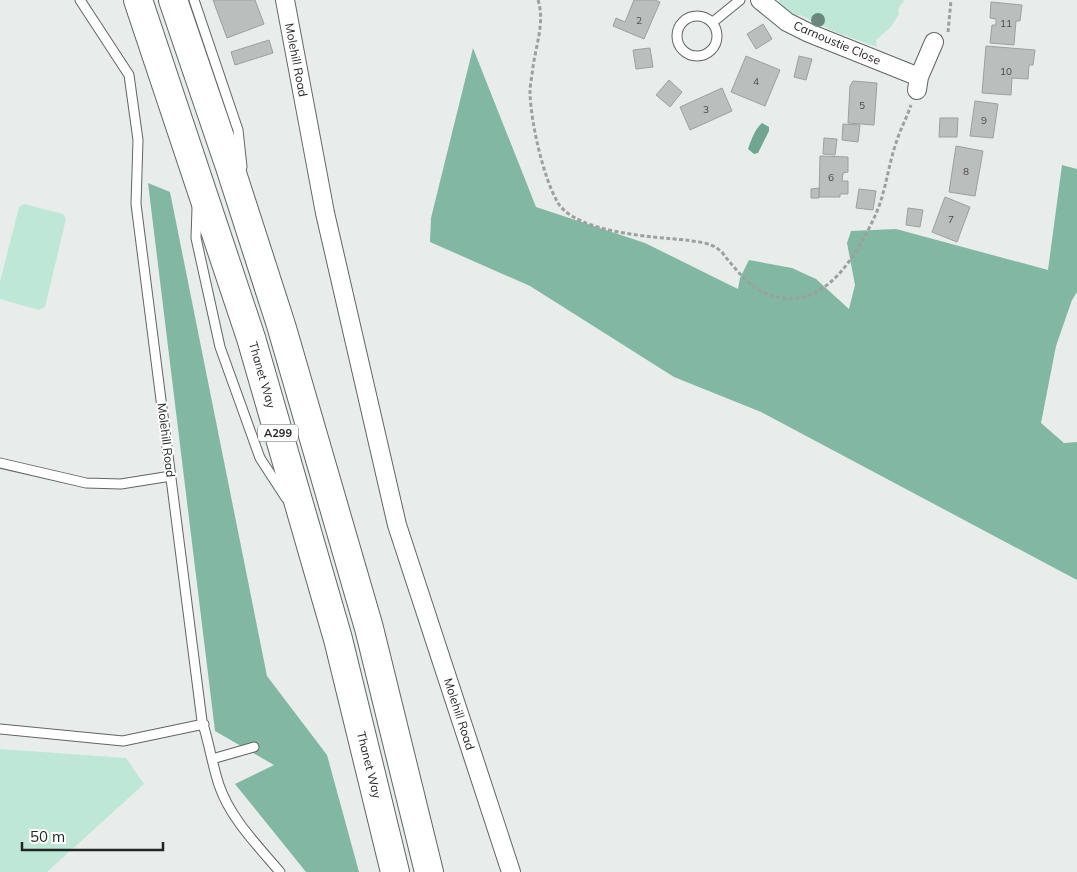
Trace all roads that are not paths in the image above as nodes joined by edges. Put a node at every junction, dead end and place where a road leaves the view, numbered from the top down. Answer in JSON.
{"nodes":[{"id":1,"x":80,"y":0,"type":"edge"},
{"id":2,"x":138,"y":0,"type":"edge"},
{"id":3,"x":173,"y":0,"type":"edge"},
{"id":4,"x":194,"y":0,"type":"edge"},
{"id":5,"x":284,"y":0,"type":"edge"},
{"id":6,"x":740,"y":0,"type":"edge"},
{"id":7,"x":760,"y":0,"type":"edge"},
{"id":8,"x":713,"y":22,"type":"junction"},
{"id":9,"x":934,"y":42,"type":"road end"},
{"id":10,"x":249,"y":226,"type":"junction"},
{"id":11,"x":0,"y":463,"type":"edge"},
{"id":12,"x":171,"y":476,"type":"junction"},
{"id":13,"x":204,"y":724,"type":"junction"},
{"id":14,"x":0,"y":729,"type":"edge"},
{"id":15,"x":254,"y":747,"type":"dead end"},
{"id":16,"x":212,"y":759,"type":"junction"},
{"id":17,"x":280,"y":872,"type":"edge"},
{"id":18,"x":395,"y":872,"type":"edge"},
{"id":19,"x":429,"y":872,"type":"edge"},
{"id":20,"x":511,"y":872,"type":"edge"}],
"edges":[{"from":1,"to":12,"type":"lane","name":"Molehill Road"},
{"from":2,"to":18,"type":"highway","name":"Thanet Way","number":"A299"},
{"from":3,"to":10,"type":"highway","number":"A299"},
{"from":4,"to":10,"type":"lane"},
{"from":5,"to":20,"type":"street","name":"Molehill Road"},
{"from":6,"to":8,"type":"lane"},
{"from":7,"to":9,"type":"street","name":"Carnoustie Close"},
{"from":8,"to":8,"type":"lane"},
{"from":10,"to":19,"type":"highway","number":"A299"},
{"from":11,"to":12,"type":"lane"},
{"from":12,"to":13,"type":"lane","name":"Molehill Road"},
{"from":13,"to":14,"type":"lane"},
{"from":13,"to":16,"type":"lane","name":"Molehill Road"},
{"from":15,"to":16,"type":"lane"},
{"from":16,"to":17,"type":"lane","name":"Molehill Road"}]}
